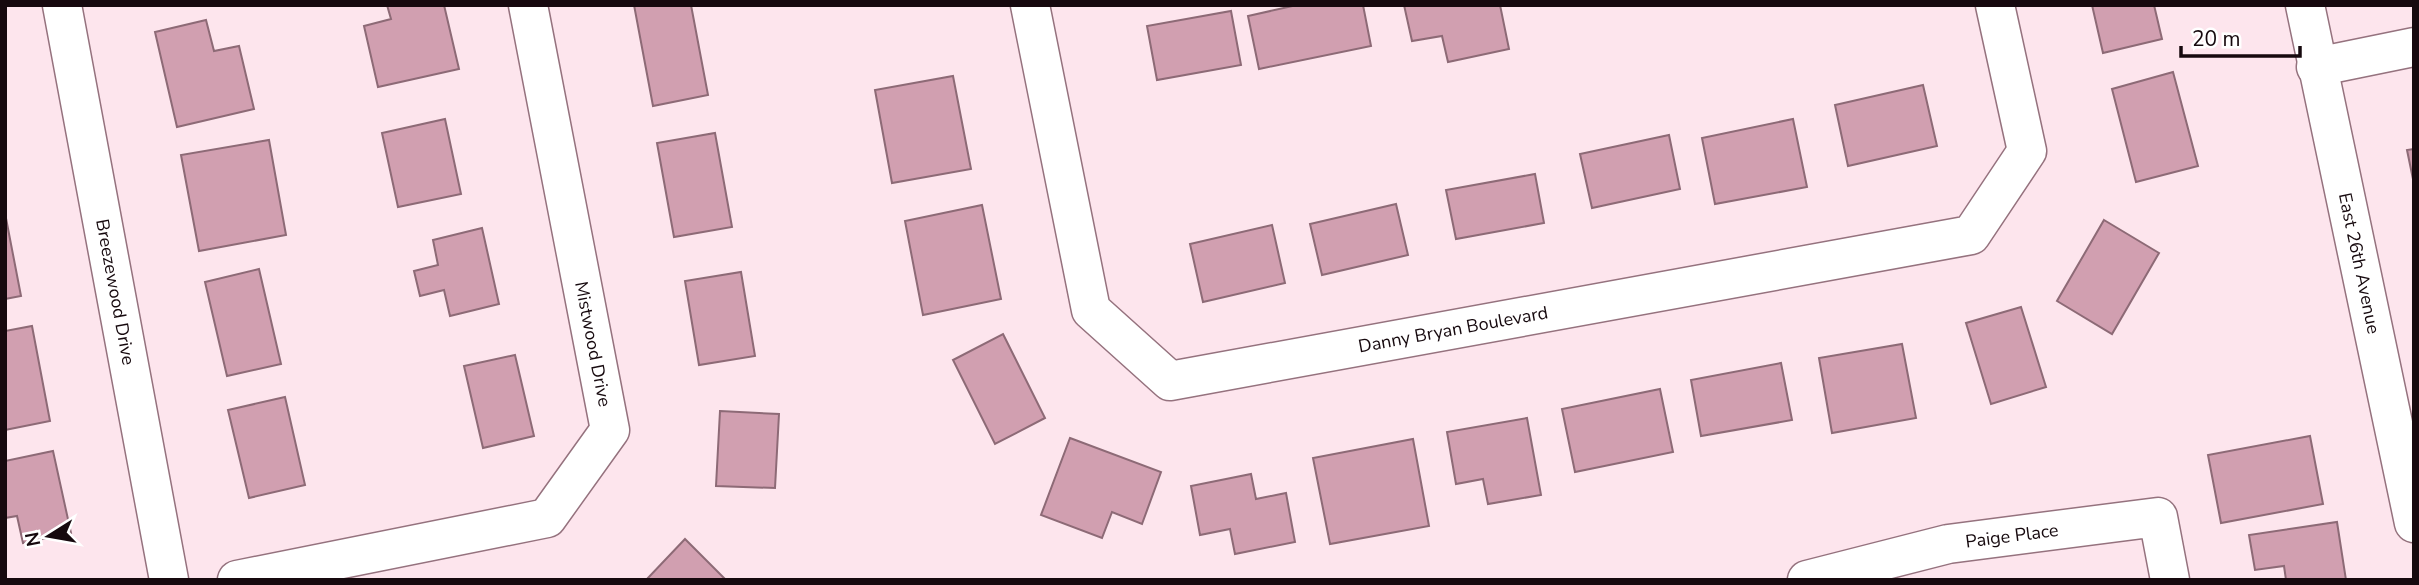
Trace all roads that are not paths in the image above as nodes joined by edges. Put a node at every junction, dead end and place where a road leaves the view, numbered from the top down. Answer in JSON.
{"nodes":[{"id":1,"x":62,"y":5,"type":"edge"},
{"id":2,"x":528,"y":5,"type":"edge"},
{"id":3,"x":1030,"y":5,"type":"edge"},
{"id":4,"x":1994,"y":5,"type":"edge"},
{"id":5,"x":2305,"y":5,"type":"edge"},
{"id":6,"x":2414,"y":47,"type":"edge"},
{"id":7,"x":2316,"y":67,"type":"junction"},
{"id":8,"x":2414,"y":523,"type":"edge"},
{"id":9,"x":169,"y":580,"type":"edge"},
{"id":10,"x":237,"y":580,"type":"edge"},
{"id":11,"x":1807,"y":580,"type":"edge"},
{"id":12,"x":2170,"y":580,"type":"edge"}],
"edges":[{"from":1,"to":9,"type":"street","name":"Breezewood Drive"},
{"from":2,"to":10,"type":"street","name":"Mistwood Drive"},
{"from":3,"to":4,"type":"street","name":"Danny Bryan Boulevard"},
{"from":5,"to":7,"type":"street","name":"East 26th Avenue"},
{"from":6,"to":7,"type":"street"},
{"from":7,"to":8,"type":"street","name":"East 26th Avenue"},
{"from":11,"to":12,"type":"street","name":"Paige Place"}]}
